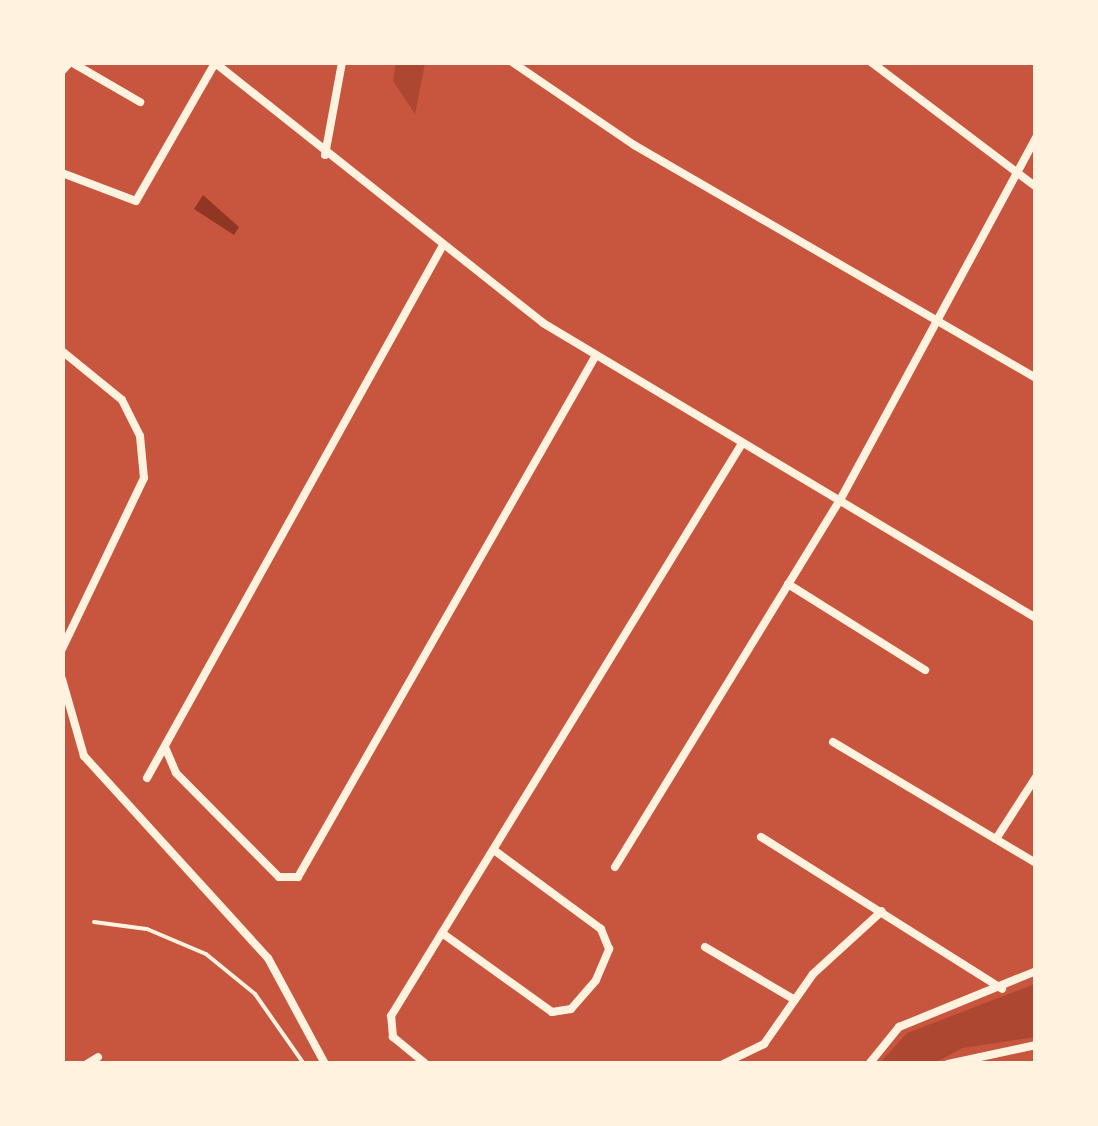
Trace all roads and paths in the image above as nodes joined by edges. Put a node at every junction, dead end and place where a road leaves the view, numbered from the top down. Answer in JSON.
{"nodes":[{"id":1,"x":70,"y":62,"type":"edge"},
{"id":2,"x":342,"y":62,"type":"edge"},
{"id":3,"x":512,"y":62,"type":"edge"},
{"id":4,"x":871,"y":62,"type":"edge"},
{"id":5,"x":214,"y":63,"type":"edge"},
{"id":6,"x":62,"y":71,"type":"edge"},
{"id":7,"x":140,"y":102,"type":"dead end"},
{"id":8,"x":1036,"y":137,"type":"edge"},
{"id":9,"x":326,"y":155,"type":"junction"},
{"id":10,"x":62,"y":173,"type":"edge"},
{"id":11,"x":1016,"y":174,"type":"junction"},
{"id":12,"x":1036,"y":187,"type":"edge"},
{"id":13,"x":442,"y":247,"type":"junction"},
{"id":14,"x":937,"y":321,"type":"junction"},
{"id":15,"x":62,"y":352,"type":"edge"},
{"id":16,"x":594,"y":358,"type":"junction"},
{"id":17,"x":1036,"y":378,"type":"edge"},
{"id":18,"x":741,"y":445,"type":"junction"},
{"id":19,"x":839,"y":502,"type":"junction"},
{"id":20,"x":788,"y":584,"type":"junction"},
{"id":21,"x":1036,"y":618,"type":"edge"},
{"id":22,"x":62,"y":649,"type":"edge"},
{"id":23,"x":925,"y":670,"type":"dead end"},
{"id":24,"x":62,"y":679,"type":"edge"},
{"id":25,"x":833,"y":742,"type":"dead end"},
{"id":26,"x":164,"y":748,"type":"junction"},
{"id":27,"x":1036,"y":777,"type":"edge"},
{"id":28,"x":147,"y":778,"type":"dead end"},
{"id":29,"x":761,"y":837,"type":"dead end"},
{"id":30,"x":996,"y":839,"type":"junction"},
{"id":31,"x":494,"y":850,"type":"junction"},
{"id":32,"x":1036,"y":863,"type":"edge"},
{"id":33,"x":615,"y":868,"type":"dead end"},
{"id":34,"x":882,"y":911,"type":"junction"},
{"id":35,"x":94,"y":922,"type":"dead end"},
{"id":36,"x":442,"y":932,"type":"junction"},
{"id":37,"x":705,"y":947,"type":"dead end"},
{"id":38,"x":1036,"y":971,"type":"edge"},
{"id":39,"x":1002,"y":989,"type":"junction"},
{"id":40,"x":795,"y":1000,"type":"junction"},
{"id":41,"x":1036,"y":1044,"type":"edge"},
{"id":42,"x":98,"y":1057,"type":"dead end"},
{"id":43,"x":88,"y":1064,"type":"edge"},
{"id":44,"x":304,"y":1064,"type":"edge"},
{"id":45,"x":325,"y":1064,"type":"edge"},
{"id":46,"x":426,"y":1064,"type":"edge"},
{"id":47,"x":723,"y":1064,"type":"edge"},
{"id":48,"x":869,"y":1064,"type":"edge"},
{"id":49,"x":948,"y":1064,"type":"edge"}],
"edges":[{"from":1,"to":6,"type":"street"},
{"from":1,"to":7,"type":"street"},
{"from":2,"to":9,"type":"street"},
{"from":3,"to":14,"type":"street"},
{"from":4,"to":11,"type":"street"},
{"from":5,"to":9,"type":"street"},
{"from":5,"to":10,"type":"street"},
{"from":8,"to":11,"type":"street"},
{"from":9,"to":13,"type":"street"},
{"from":11,"to":12,"type":"street"},
{"from":11,"to":14,"type":"street"},
{"from":13,"to":16,"type":"street"},
{"from":13,"to":26,"type":"street"},
{"from":14,"to":17,"type":"street"},
{"from":14,"to":19,"type":"street"},
{"from":15,"to":22,"type":"street"},
{"from":16,"to":18,"type":"street"},
{"from":16,"to":26,"type":"street"},
{"from":18,"to":19,"type":"street"},
{"from":18,"to":31,"type":"street"},
{"from":19,"to":20,"type":"street"},
{"from":19,"to":21,"type":"street"},
{"from":20,"to":23,"type":"street"},
{"from":20,"to":33,"type":"street"},
{"from":24,"to":45,"type":"street"},
{"from":25,"to":30,"type":"street"},
{"from":26,"to":28,"type":"street"},
{"from":27,"to":30,"type":"street"},
{"from":29,"to":34,"type":"street"},
{"from":30,"to":32,"type":"street"},
{"from":31,"to":36,"type":"street"},
{"from":31,"to":36,"type":"street"},
{"from":34,"to":39,"type":"street"},
{"from":34,"to":40,"type":"street"},
{"from":35,"to":44,"type":"lane"},
{"from":36,"to":46,"type":"street"},
{"from":37,"to":40,"type":"street"},
{"from":38,"to":39,"type":"street"},
{"from":39,"to":48,"type":"street"},
{"from":40,"to":47,"type":"street"},
{"from":41,"to":49,"type":"street"},
{"from":42,"to":43,"type":"street"}]}
